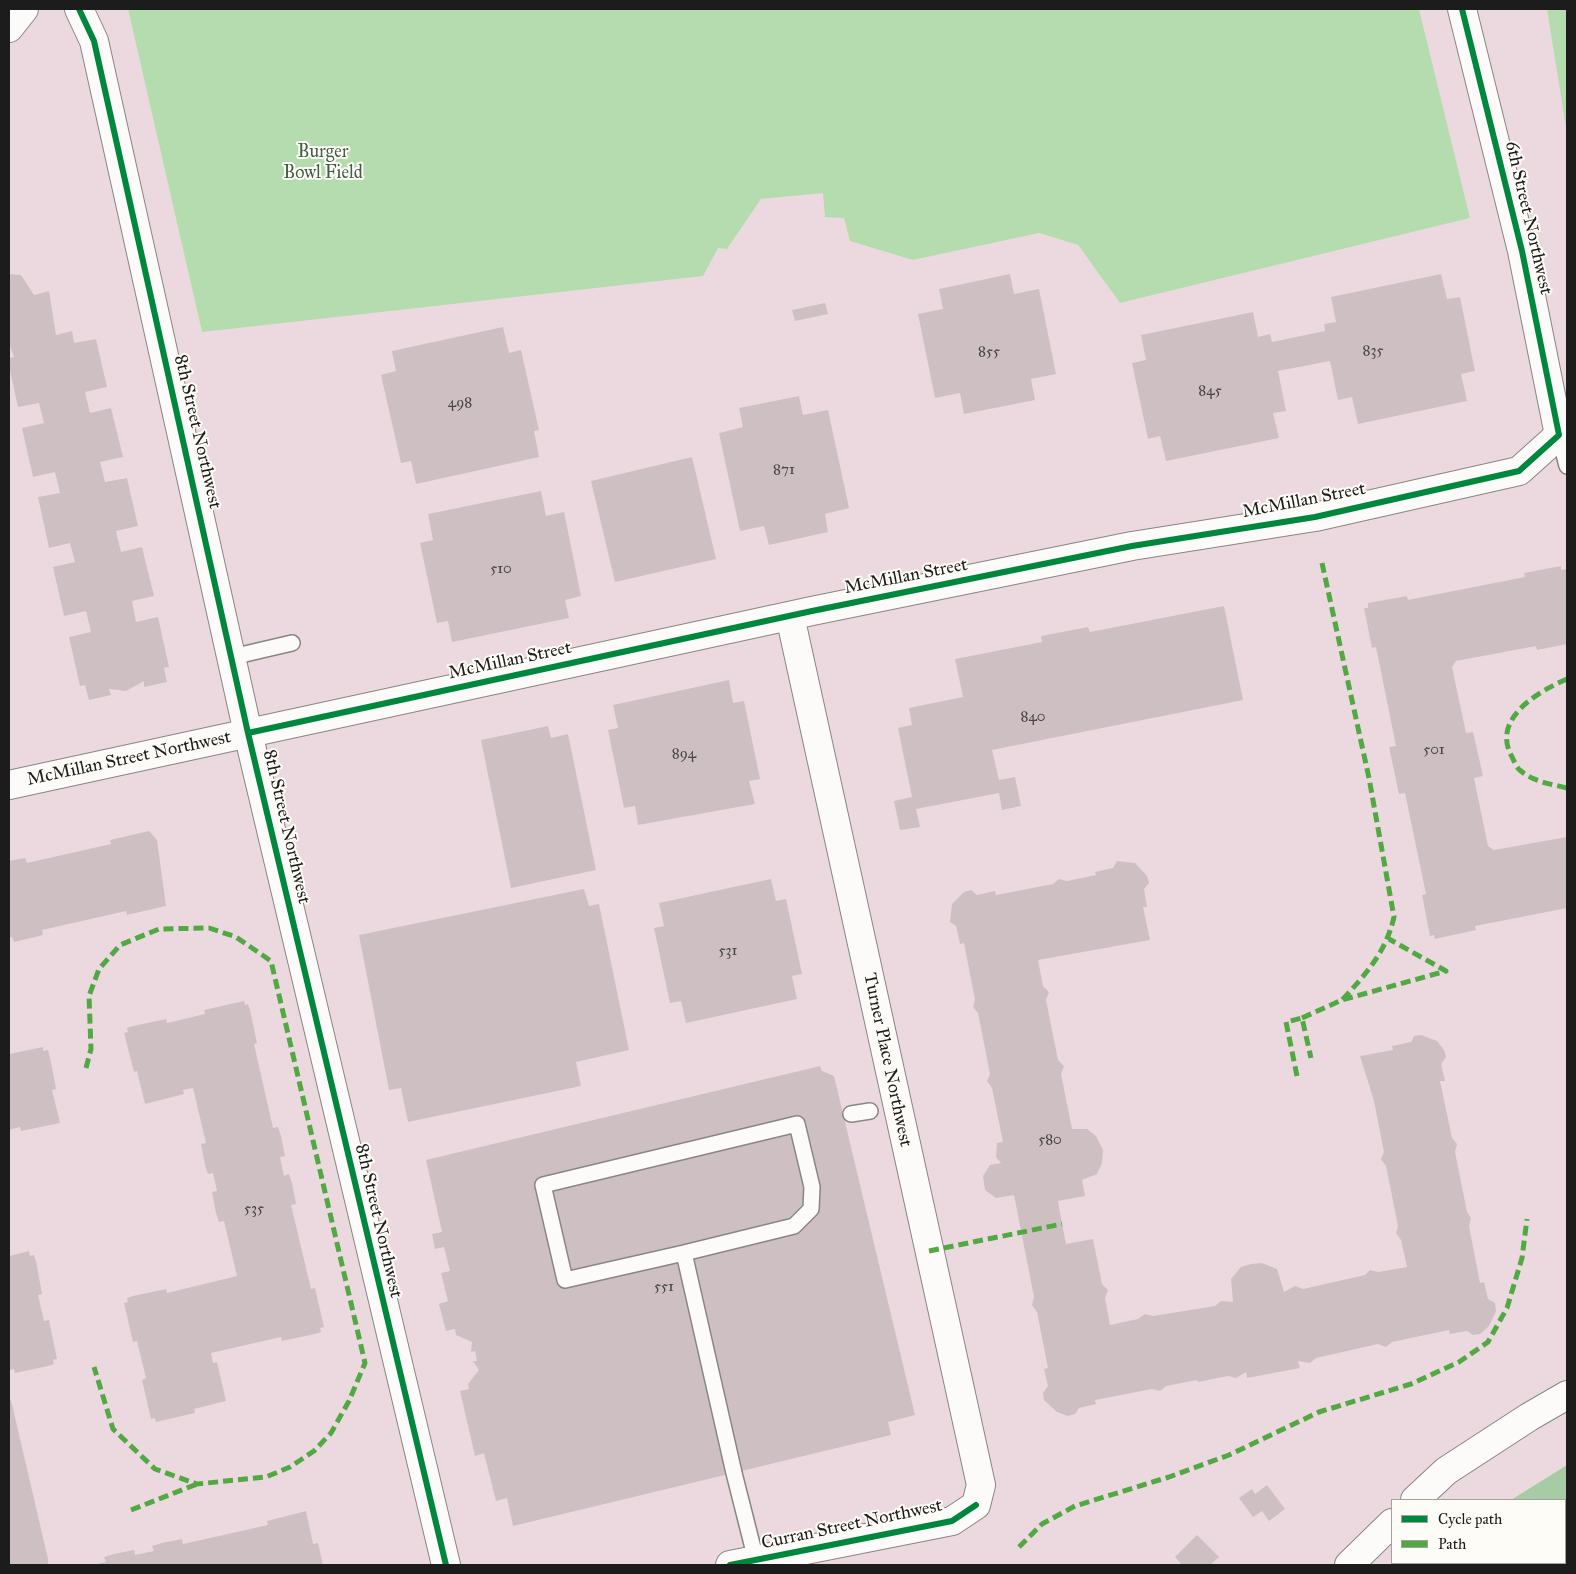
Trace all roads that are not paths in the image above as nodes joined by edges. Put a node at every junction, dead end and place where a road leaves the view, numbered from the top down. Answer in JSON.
{"nodes":[{"id":1,"x":24,"y":9,"type":"edge"},
{"id":2,"x":79,"y":9,"type":"edge"},
{"id":3,"x":1462,"y":9,"type":"edge"},
{"id":4,"x":9,"y":28,"type":"edge"},
{"id":5,"x":1558,"y":435,"type":"junction"},
{"id":6,"x":1567,"y":466,"type":"edge"},
{"id":7,"x":790,"y":616,"type":"junction"},
{"id":8,"x":292,"y":643,"type":"dead end"},
{"id":9,"x":232,"y":658,"type":"junction"},
{"id":10,"x":248,"y":734,"type":"junction"},
{"id":11,"x":9,"y":785,"type":"edge"},
{"id":12,"x":870,"y":1111,"type":"dead end"},
{"id":13,"x":851,"y":1114,"type":"dead end"},
{"id":14,"x":684,"y":1253,"type":"junction"},
{"id":15,"x":1567,"y":1395,"type":"edge"},
{"id":16,"x":1416,"y":1499,"type":"edge"},
{"id":17,"x":976,"y":1504,"type":"joint"},
{"id":18,"x":1391,"y":1524,"type":"edge"},
{"id":19,"x":743,"y":1563,"type":"edge"},
{"id":20,"x":446,"y":1565,"type":"edge"},
{"id":21,"x":1349,"y":1565,"type":"edge"}],
"edges":[{"from":1,"to":4,"type":"main road"},
{"from":2,"to":9,"type":"main road","name":"8th Street Northwest"},
{"from":3,"to":5,"type":"main road","name":"6th Street Northwest"},
{"from":5,"to":6,"type":"lane","name":"6th Street Northwest"},
{"from":5,"to":7,"type":"main road","name":"McMillan Street"},
{"from":7,"to":10,"type":"main road","name":"McMillan Street"},
{"from":7,"to":17,"type":"main road","name":"Turner Place Northwest"},
{"from":8,"to":9,"type":"lane"},
{"from":9,"to":10,"type":"main road","name":"8th Street Northwest"},
{"from":10,"to":11,"type":"main road","name":"McMillan Street Northwest"},
{"from":10,"to":20,"type":"main road","name":"8th Street Northwest"},
{"from":12,"to":13,"type":"lane"},
{"from":14,"to":14,"type":"lane"},
{"from":14,"to":19,"type":"lane"},
{"from":15,"to":16,"type":"main road"},
{"from":17,"to":19,"type":"main road","name":"Curran Street Northwest"},
{"from":18,"to":21,"type":"main road"}]}
